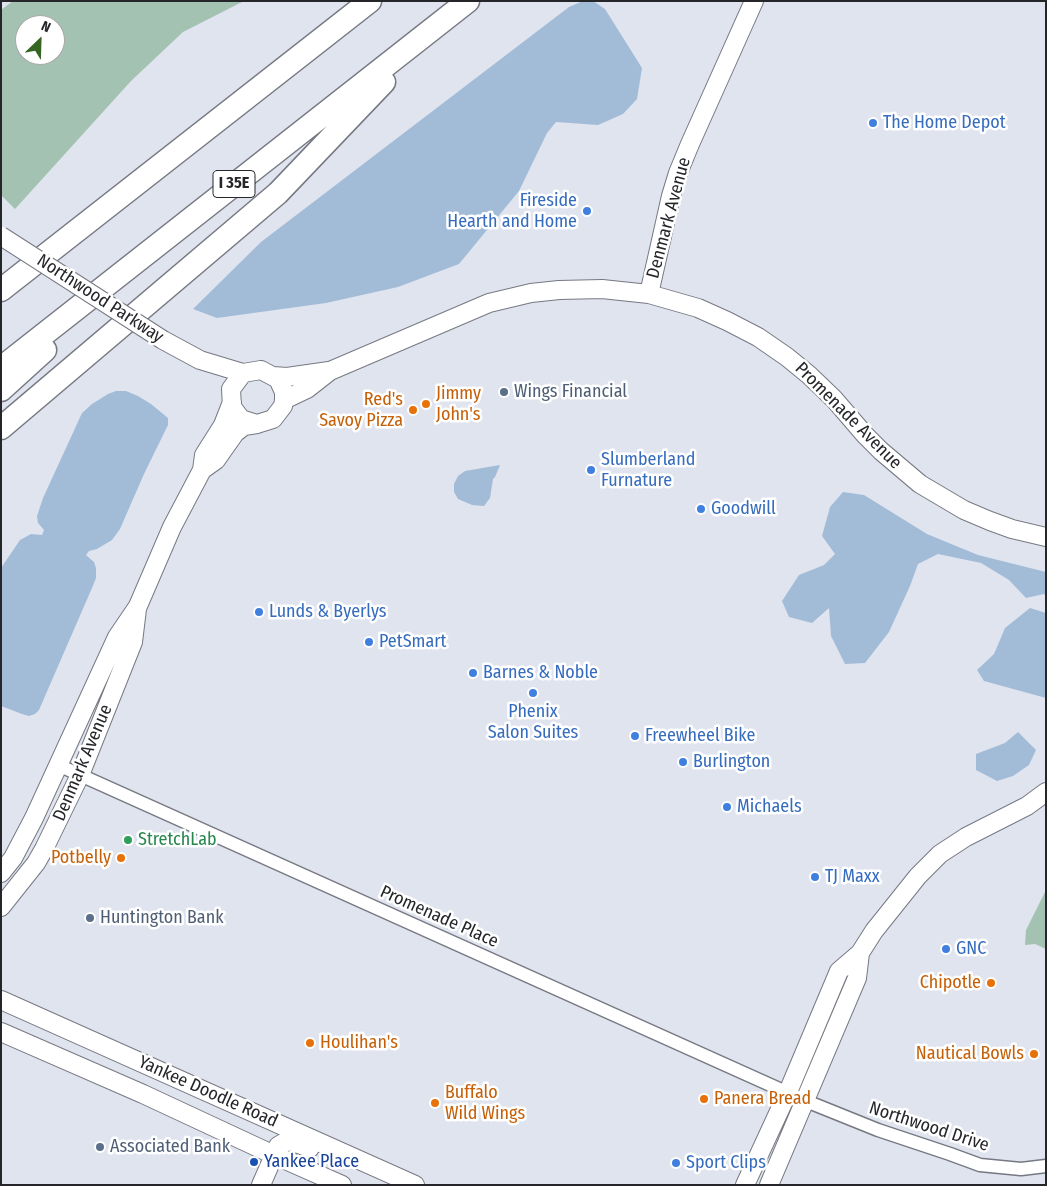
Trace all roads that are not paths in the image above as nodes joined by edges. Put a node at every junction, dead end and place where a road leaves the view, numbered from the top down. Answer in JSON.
{"nodes":[{"id":1,"x":370,"y":1,"type":"edge"},
{"id":2,"x":468,"y":1,"type":"edge"},
{"id":3,"x":754,"y":1,"type":"edge"},
{"id":4,"x":436,"y":26,"type":"junction"},
{"id":5,"x":189,"y":220,"type":"junction"},
{"id":6,"x":1,"y":236,"type":"edge"},
{"id":7,"x":5,"y":287,"type":"edge"},
{"id":8,"x":649,"y":294,"type":"junction"},
{"id":9,"x":200,"y":360,"type":"junction"},
{"id":10,"x":1,"y":368,"type":"edge"},
{"id":11,"x":330,"y":371,"type":"junction"},
{"id":12,"x":243,"y":373,"type":"junction"},
{"id":13,"x":273,"y":376,"type":"junction"},
{"id":14,"x":1,"y":390,"type":"edge"},
{"id":15,"x":231,"y":396,"type":"junction"},
{"id":16,"x":284,"y":400,"type":"junction"},
{"id":17,"x":257,"y":424,"type":"junction"},
{"id":18,"x":1,"y":428,"type":"edge"},
{"id":19,"x":202,"y":470,"type":"junction"},
{"id":20,"x":1046,"y":537,"type":"edge"},
{"id":21,"x":138,"y":606,"type":"junction"},
{"id":22,"x":58,"y":765,"type":"junction"},
{"id":23,"x":80,"y":775,"type":"junction"},
{"id":24,"x":1046,"y":792,"type":"edge"},
{"id":25,"x":1,"y":873,"type":"edge"},
{"id":26,"x":1,"y":907,"type":"edge"},
{"id":27,"x":860,"y":953,"type":"junction"},
{"id":28,"x":1,"y":987,"type":"edge"},
{"id":29,"x":8,"y":1003,"type":"edge"},
{"id":30,"x":1,"y":1032,"type":"edge"},
{"id":31,"x":788,"y":1092,"type":"junction"},
{"id":32,"x":806,"y":1101,"type":"junction"},
{"id":33,"x":274,"y":1156,"type":"junction"},
{"id":34,"x":1046,"y":1166,"type":"edge"},
{"id":35,"x":411,"y":1183,"type":"edge"},
{"id":36,"x":261,"y":1185,"type":"edge"},
{"id":37,"x":342,"y":1185,"type":"edge"},
{"id":38,"x":745,"y":1185,"type":"edge"},
{"id":39,"x":769,"y":1185,"type":"edge"}],
"edges":[{"from":1,"to":7,"type":"highway"},
{"from":2,"to":4,"type":"highway","number":"I 35E"},
{"from":3,"to":8,"type":"street","name":"Denmark Avenue"},
{"from":4,"to":5,"type":"highway","number":"I 35E"},
{"from":4,"to":18,"type":"highway"},
{"from":5,"to":10,"type":"highway","number":"I 35E"},
{"from":5,"to":14,"type":"highway"},
{"from":6,"to":9,"type":"street","name":"Northwood Parkway","bridge":true},
{"from":8,"to":11,"type":"street","name":"Denmark Avenue"},
{"from":8,"to":20,"type":"street","name":"Promenade Avenue"},
{"from":9,"to":12,"type":"street","name":"Northwood Parkway"},
{"from":9,"to":15,"type":"street","name":"Northwood Parkway"},
{"from":11,"to":13,"type":"street","name":"Denmark Avenue"},
{"from":11,"to":16,"type":"street","name":"Denmark Avenue"},
{"from":12,"to":13,"type":"street"},
{"from":12,"to":15,"type":"street"},
{"from":13,"to":16,"type":"street"},
{"from":15,"to":17,"type":"street"},
{"from":15,"to":19,"type":"street","name":"Denmark Avenue"},
{"from":16,"to":17,"type":"street"},
{"from":17,"to":19,"type":"street","name":"Denmark Avenue"},
{"from":19,"to":21,"type":"street","name":"Denmark Avenue"},
{"from":21,"to":22,"type":"street","name":"Denmark Avenue"},
{"from":21,"to":23,"type":"street","name":"Denmark Avenue"},
{"from":22,"to":23,"type":"street","name":"Promenade Place"},
{"from":22,"to":25,"type":"street","name":"Denmark Avenue"},
{"from":23,"to":26,"type":"street","name":"Denmark Avenue"},
{"from":23,"to":31,"type":"street","name":"Promenade Place"},
{"from":24,"to":27,"type":"street"},
{"from":27,"to":31,"type":"street"},
{"from":27,"to":32,"type":"street"},
{"from":28,"to":29,"type":"street"},
{"from":29,"to":35,"type":"street","name":"Yankee Doodle Road"},
{"from":30,"to":33,"type":"street","name":"Yankee Doodle Road"},
{"from":31,"to":32,"type":"street","name":"Promenade Place"},
{"from":31,"to":38,"type":"street"},
{"from":32,"to":34,"type":"street","name":"Northwood Drive"},
{"from":32,"to":39,"type":"street"},
{"from":33,"to":35,"type":"street"},
{"from":33,"to":36,"type":"street"},
{"from":33,"to":37,"type":"street","name":"Yankee Doodle Road"}]}
